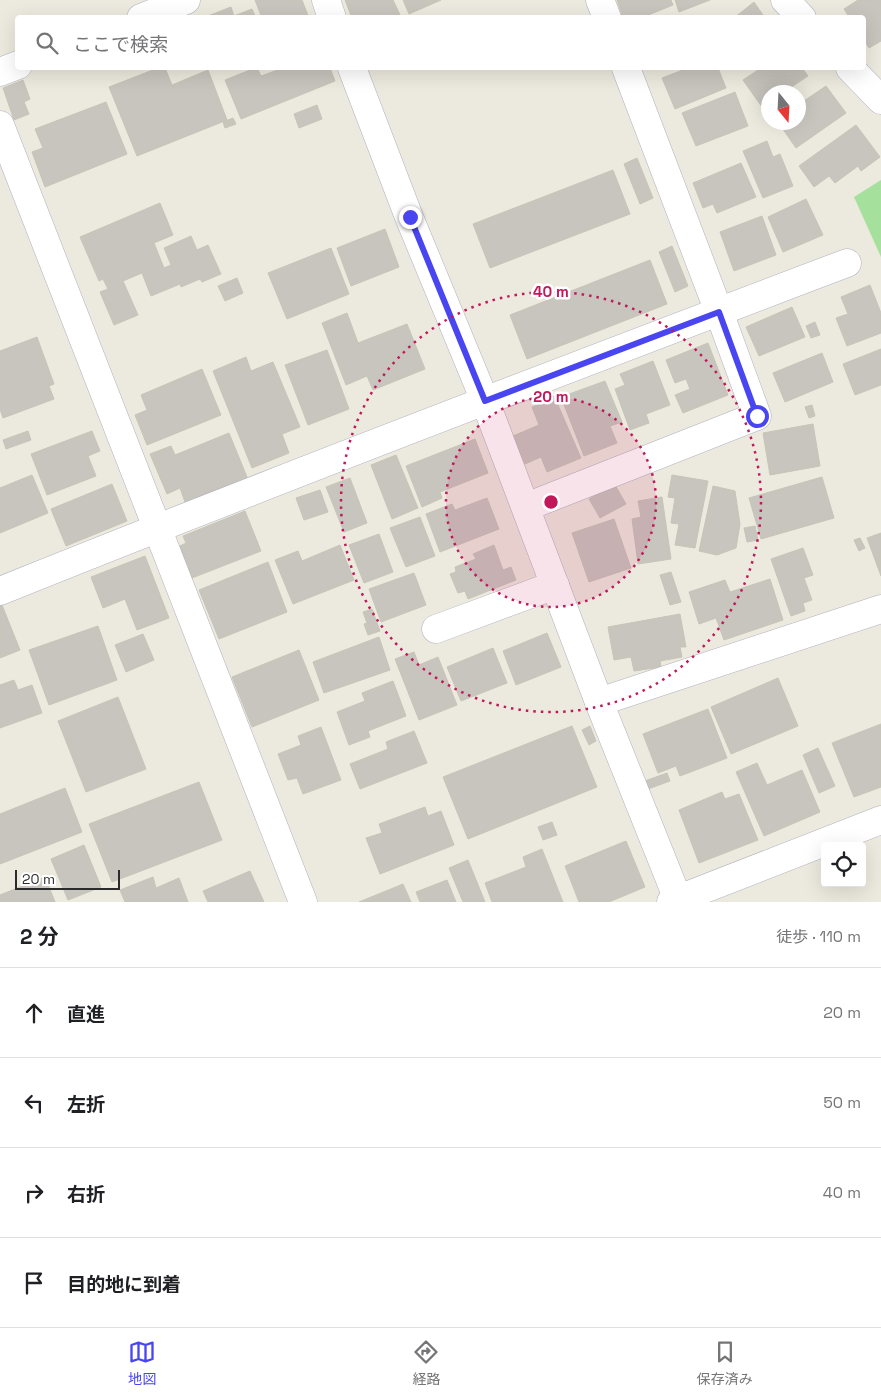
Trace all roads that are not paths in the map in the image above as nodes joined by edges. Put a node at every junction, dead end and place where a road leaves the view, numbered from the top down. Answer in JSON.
{"nodes":[{"id":1,"x":186,"y":0,"type":"edge"},
{"id":2,"x":326,"y":0,"type":"edge"},
{"id":3,"x":600,"y":0,"type":"edge"},
{"id":4,"x":785,"y":0,"type":"edge"},
{"id":5,"x":148,"y":15,"type":"edge"},
{"id":6,"x":331,"y":15,"type":"edge"},
{"id":7,"x":606,"y":15,"type":"edge"},
{"id":8,"x":799,"y":15,"type":"edge"},
{"id":9,"x":15,"y":66,"type":"edge"},
{"id":10,"x":353,"y":70,"type":"edge"},
{"id":11,"x":627,"y":70,"type":"edge"},
{"id":12,"x":852,"y":70,"type":"edge"},
{"id":13,"x":0,"y":72,"type":"edge"},
{"id":14,"x":881,"y":100,"type":"edge"},
{"id":15,"x":0,"y":125,"type":"edge"},
{"id":16,"x":847,"y":263,"type":"dead end"},
{"id":17,"x":719,"y":312,"type":"junction"},
{"id":18,"x":485,"y":401,"type":"junction"},
{"id":19,"x":526,"y":507,"type":"junction"},
{"id":20,"x":158,"y":528,"type":"junction"},
{"id":21,"x":555,"y":585,"type":"junction"},
{"id":22,"x":0,"y":591,"type":"edge"},
{"id":23,"x":881,"y":609,"type":"edge"},
{"id":24,"x":436,"y":629,"type":"dead end"},
{"id":25,"x":599,"y":702,"type":"junction"},
{"id":26,"x":881,"y":820,"type":"edge"},
{"id":27,"x":676,"y":901,"type":"edge"},
{"id":28,"x":303,"y":902,"type":"edge"}],
"edges":[{"from":1,"to":5,"type":"street"},
{"from":2,"to":6,"type":"street"},
{"from":3,"to":7,"type":"street"},
{"from":4,"to":8,"type":"street"},
{"from":9,"to":13,"type":"street"},
{"from":10,"to":18,"type":"street"},
{"from":11,"to":17,"type":"street"},
{"from":12,"to":14,"type":"street"},
{"from":15,"to":20,"type":"street"},
{"from":16,"to":17,"type":"street"},
{"from":17,"to":18,"type":"street"},
{"from":17,"to":19,"type":"street"},
{"from":18,"to":19,"type":"street"},
{"from":18,"to":20,"type":"street"},
{"from":19,"to":21,"type":"street"},
{"from":20,"to":22,"type":"street"},
{"from":20,"to":28,"type":"street"},
{"from":21,"to":24,"type":"street"},
{"from":21,"to":25,"type":"street"},
{"from":23,"to":25,"type":"street"},
{"from":25,"to":27,"type":"street"},
{"from":26,"to":27,"type":"street"}]}
